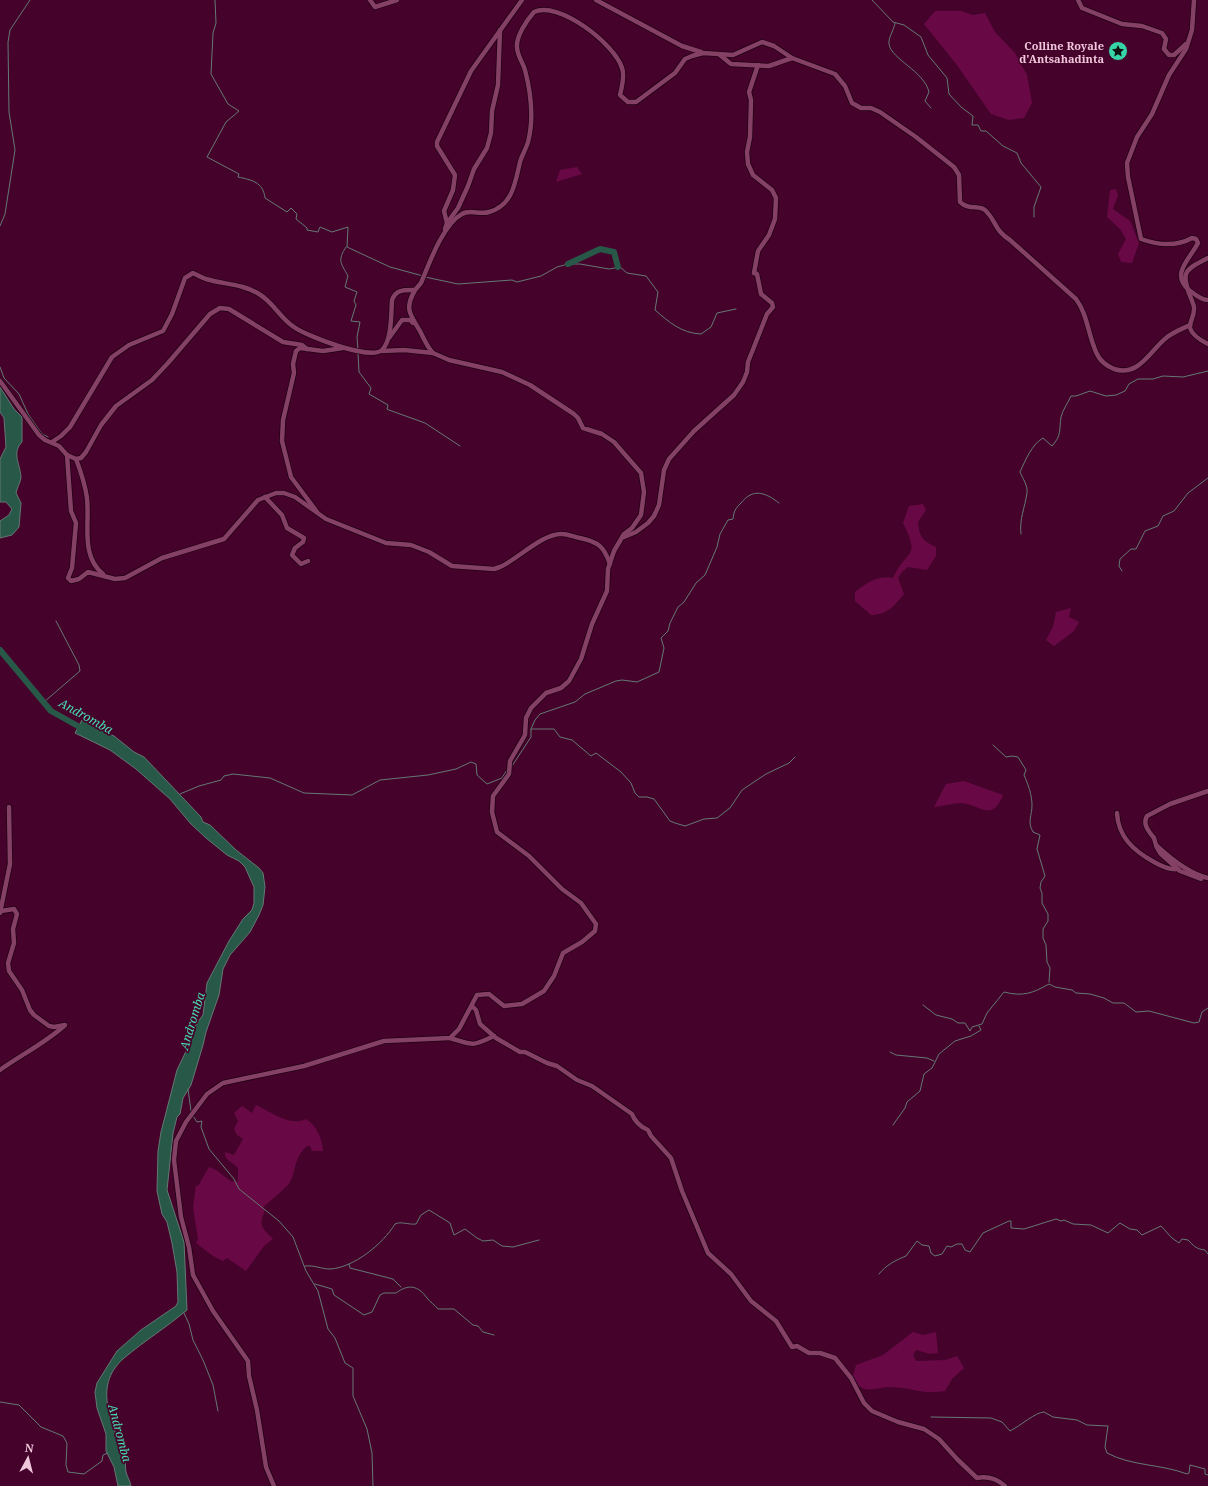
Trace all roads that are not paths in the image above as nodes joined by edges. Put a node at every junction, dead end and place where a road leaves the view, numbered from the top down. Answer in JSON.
{"nodes":[{"id":1,"x":370,"y":0,"type":"edge"},
{"id":2,"x":397,"y":0,"type":"edge"},
{"id":3,"x":522,"y":0,"type":"edge"},
{"id":4,"x":596,"y":0,"type":"edge"},
{"id":5,"x":1078,"y":0,"type":"edge"},
{"id":6,"x":1194,"y":0,"type":"edge"},
{"id":7,"x":552,"y":5,"type":"dead end"},
{"id":8,"x":566,"y":9,"type":"dead end"},
{"id":9,"x":500,"y":30,"type":"junction"},
{"id":10,"x":1186,"y":44,"type":"junction"},
{"id":11,"x":703,"y":53,"type":"junction"},
{"id":12,"x":720,"y":55,"type":"junction"},
{"id":13,"x":792,"y":58,"type":"junction"},
{"id":14,"x":758,"y":65,"type":"junction"},
{"id":15,"x":447,"y":223,"type":"junction"},
{"id":16,"x":445,"y":232,"type":"junction"},
{"id":17,"x":1208,"y":258,"type":"edge"},
{"id":18,"x":415,"y":290,"type":"junction"},
{"id":19,"x":1188,"y":290,"type":"junction"},
{"id":20,"x":1208,"y":300,"type":"edge"},
{"id":21,"x":414,"y":323,"type":"junction"},
{"id":22,"x":1190,"y":325,"type":"junction"},
{"id":23,"x":387,"y":341,"type":"junction"},
{"id":24,"x":1208,"y":344,"type":"edge"},
{"id":25,"x":307,"y":348,"type":"junction"},
{"id":26,"x":343,"y":348,"type":"junction"},
{"id":27,"x":382,"y":351,"type":"junction"},
{"id":28,"x":433,"y":353,"type":"junction"},
{"id":29,"x":0,"y":381,"type":"edge"},
{"id":30,"x":52,"y":442,"type":"junction"},
{"id":31,"x":67,"y":455,"type":"junction"},
{"id":32,"x":76,"y":459,"type":"junction"},
{"id":33,"x":265,"y":497,"type":"junction"},
{"id":34,"x":319,"y":514,"type":"junction"},
{"id":35,"x":622,"y":537,"type":"junction"},
{"id":36,"x":308,"y":561,"type":"dead end"},
{"id":37,"x":610,"y":564,"type":"junction"},
{"id":38,"x":105,"y":576,"type":"junction"},
{"id":39,"x":1208,"y":791,"type":"edge"},
{"id":40,"x":9,"y":808,"type":"dead end"},
{"id":41,"x":1117,"y":813,"type":"dead end"},
{"id":42,"x":1156,"y":846,"type":"junction"},
{"id":43,"x":1177,"y":869,"type":"junction"},
{"id":44,"x":1208,"y":880,"type":"edge"},
{"id":45,"x":0,"y":912,"type":"edge"},
{"id":46,"x":472,"y":1006,"type":"junction"},
{"id":47,"x":494,"y":1036,"type":"junction"},
{"id":48,"x":450,"y":1038,"type":"junction"},
{"id":49,"x":0,"y":1070,"type":"edge"},
{"id":50,"x":274,"y":1486,"type":"edge"},
{"id":51,"x":1005,"y":1486,"type":"edge"}],
"edges":[{"from":1,"to":2,"type":"street"},
{"from":3,"to":9,"type":"street"},
{"from":4,"to":11,"type":"street"},
{"from":5,"to":10,"type":"street"},
{"from":6,"to":10,"type":"street"},
{"from":7,"to":16,"type":"street"},
{"from":8,"to":11,"type":"street"},
{"from":9,"to":15,"type":"street"},
{"from":9,"to":15,"type":"street"},
{"from":10,"to":19,"type":"street"},
{"from":11,"to":12,"type":"street"},
{"from":12,"to":13,"type":"street"},
{"from":12,"to":14,"type":"street"},
{"from":13,"to":14,"type":"street"},
{"from":13,"to":22,"type":"street"},
{"from":14,"to":35,"type":"street"},
{"from":15,"to":16,"type":"street"},
{"from":16,"to":18,"type":"street"},
{"from":17,"to":19,"type":"street"},
{"from":18,"to":21,"type":"street"},
{"from":18,"to":23,"type":"street"},
{"from":19,"to":20,"type":"street"},
{"from":19,"to":22,"type":"street"},
{"from":21,"to":23,"type":"street"},
{"from":21,"to":28,"type":"street"},
{"from":22,"to":24,"type":"street"},
{"from":23,"to":27,"type":"street"},
{"from":25,"to":26,"type":"street"},
{"from":25,"to":32,"type":"street"},
{"from":25,"to":34,"type":"street"},
{"from":26,"to":27,"type":"street"},
{"from":26,"to":30,"type":"street"},
{"from":27,"to":28,"type":"street"},
{"from":28,"to":35,"type":"street"},
{"from":29,"to":30,"type":"street"},
{"from":30,"to":31,"type":"street"},
{"from":31,"to":32,"type":"street"},
{"from":31,"to":38,"type":"street"},
{"from":32,"to":38,"type":"street"},
{"from":33,"to":34,"type":"street"},
{"from":33,"to":36,"type":"street"},
{"from":33,"to":38,"type":"street"},
{"from":34,"to":37,"type":"street"},
{"from":35,"to":37,"type":"street"},
{"from":37,"to":46,"type":"street"},
{"from":39,"to":42,"type":"street"},
{"from":40,"to":45,"type":"street"},
{"from":41,"to":43,"type":"street"},
{"from":42,"to":43,"type":"street"},
{"from":42,"to":44,"type":"street"},
{"from":43,"to":44,"type":"street"},
{"from":45,"to":49,"type":"street"},
{"from":46,"to":47,"type":"street"},
{"from":46,"to":48,"type":"street"},
{"from":47,"to":48,"type":"street"},
{"from":47,"to":51,"type":"street"},
{"from":48,"to":50,"type":"street"}]}
